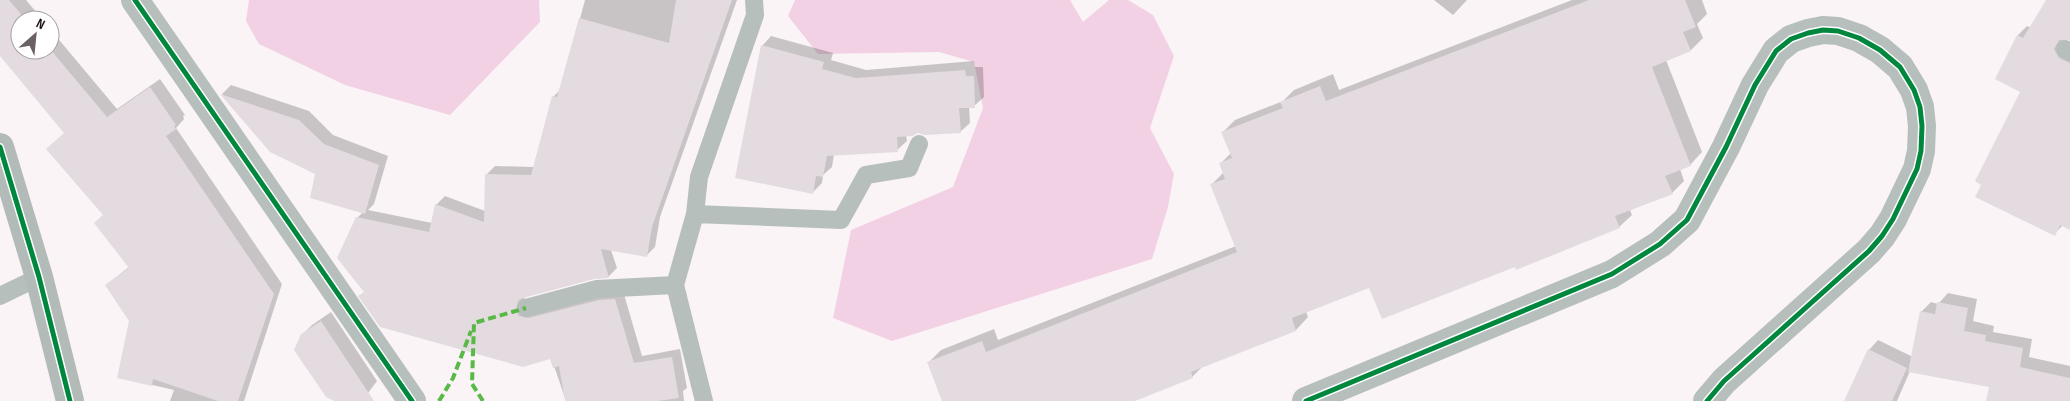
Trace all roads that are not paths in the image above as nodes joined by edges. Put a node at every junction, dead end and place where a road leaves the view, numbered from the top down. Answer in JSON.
{"nodes":[{"id":1,"x":135,"y":0,"type":"edge"},
{"id":2,"x":754,"y":0,"type":"edge"},
{"id":3,"x":919,"y":144,"type":"dead end"},
{"id":4,"x":0,"y":147,"type":"edge"},
{"id":5,"x":695,"y":214,"type":"junction"},
{"id":6,"x":40,"y":278,"type":"junction"},
{"id":7,"x":675,"y":285,"type":"junction"},
{"id":8,"x":0,"y":296,"type":"edge"},
{"id":9,"x":526,"y":308,"type":"dead end"},
{"id":10,"x":70,"y":401,"type":"edge"},
{"id":11,"x":412,"y":401,"type":"edge"},
{"id":12,"x":704,"y":401,"type":"edge"},
{"id":13,"x":1306,"y":401,"type":"edge"},
{"id":14,"x":1707,"y":401,"type":"edge"}],
"edges":[{"from":1,"to":11,"type":"street"},
{"from":2,"to":5,"type":"lane"},
{"from":3,"to":5,"type":"lane"},
{"from":4,"to":6,"type":"highway"},
{"from":5,"to":7,"type":"lane"},
{"from":6,"to":8,"type":"lane"},
{"from":6,"to":10,"type":"highway"},
{"from":7,"to":9,"type":"lane"},
{"from":7,"to":12,"type":"lane"},
{"from":13,"to":14,"type":"street"}]}
